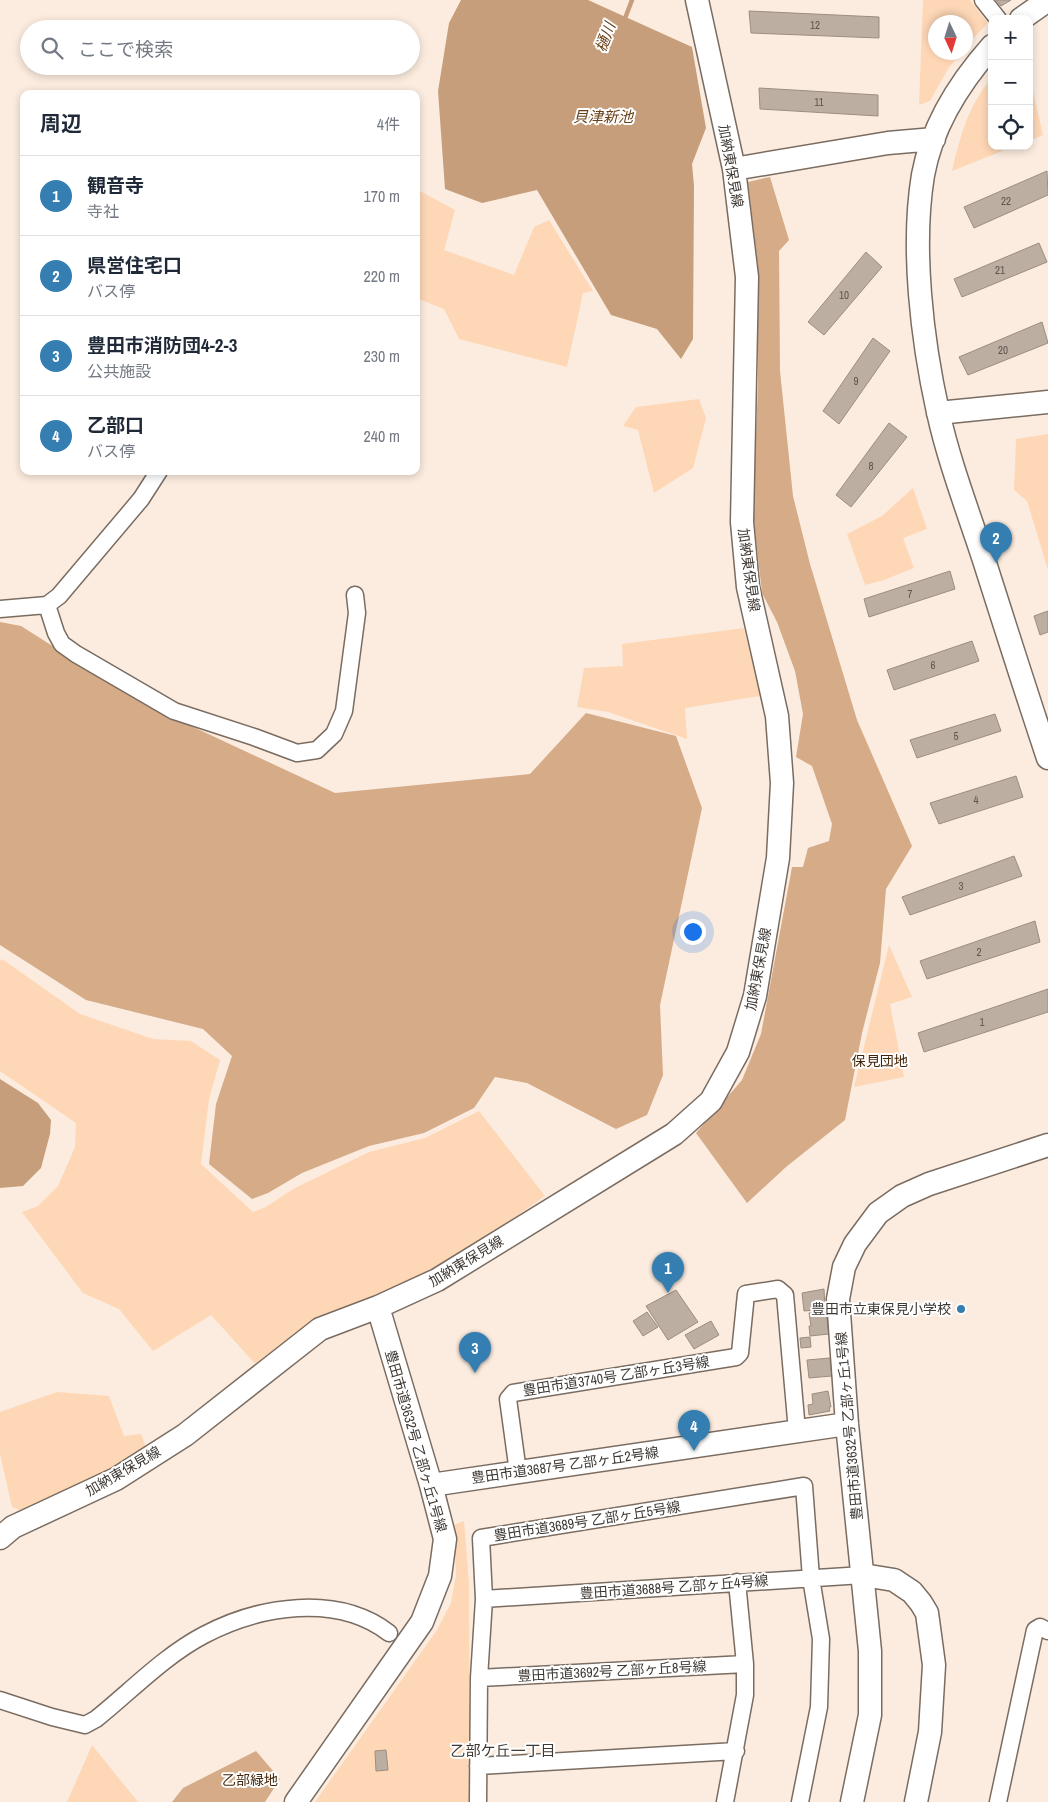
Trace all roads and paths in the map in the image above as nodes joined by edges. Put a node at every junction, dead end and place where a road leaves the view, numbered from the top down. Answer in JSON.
{"nodes":[{"id":1,"x":697,"y":0,"type":"edge"},
{"id":2,"x":982,"y":0,"type":"edge"},
{"id":3,"x":1048,"y":0,"type":"edge"},
{"id":4,"x":995,"y":15,"type":"edge"},
{"id":5,"x":1027,"y":15,"type":"edge"},
{"id":6,"x":988,"y":50,"type":"edge"},
{"id":7,"x":934,"y":139,"type":"junction"},
{"id":8,"x":734,"y":169,"type":"junction"},
{"id":9,"x":1048,"y":402,"type":"edge"},
{"id":10,"x":938,"y":413,"type":"junction"},
{"id":11,"x":156,"y":475,"type":"edge"},
{"id":12,"x":355,"y":595,"type":"dead end"},
{"id":13,"x":47,"y":605,"type":"junction"},
{"id":14,"x":0,"y":609,"type":"edge"},
{"id":15,"x":1048,"y":758,"type":"edge"},
{"id":16,"x":1048,"y":1145,"type":"edge"},
{"id":17,"x":378,"y":1307,"type":"junction"},
{"id":18,"x":848,"y":1424,"type":"junction"},
{"id":19,"x":797,"y":1431,"type":"junction"},
{"id":20,"x":518,"y":1472,"type":"junction"},
{"id":21,"x":431,"y":1485,"type":"junction"},
{"id":22,"x":0,"y":1538,"type":"edge"},
{"id":23,"x":863,"y":1575,"type":"junction"},
{"id":24,"x":811,"y":1578,"type":"junction"},
{"id":25,"x":738,"y":1582,"type":"junction"},
{"id":26,"x":484,"y":1599,"type":"junction"},
{"id":27,"x":1048,"y":1632,"type":"edge"},
{"id":28,"x":389,"y":1633,"type":"dead end"},
{"id":29,"x":744,"y":1664,"type":"junction"},
{"id":30,"x":479,"y":1678,"type":"junction"},
{"id":31,"x":0,"y":1700,"type":"edge"},
{"id":32,"x":736,"y":1751,"type":"junction"},
{"id":33,"x":478,"y":1766,"type":"junction"},
{"id":34,"x":296,"y":1802,"type":"edge"},
{"id":35,"x":478,"y":1802,"type":"edge"},
{"id":36,"x":725,"y":1802,"type":"edge"},
{"id":37,"x":800,"y":1802,"type":"edge"},
{"id":38,"x":852,"y":1802,"type":"edge"},
{"id":39,"x":916,"y":1802,"type":"edge"},
{"id":40,"x":998,"y":1802,"type":"edge"}],
"edges":[{"from":1,"to":8,"type":"street","name":"加納東保見線"},
{"from":2,"to":4,"type":"street"},
{"from":3,"to":5,"type":"street"},
{"from":6,"to":7,"type":"street"},
{"from":7,"to":8,"type":"street"},
{"from":7,"to":10,"type":"street"},
{"from":8,"to":17,"type":"street","name":"加納東保見線"},
{"from":9,"to":10,"type":"street"},
{"from":10,"to":15,"type":"street"},
{"from":11,"to":13,"type":"street"},
{"from":12,"to":13,"type":"street"},
{"from":13,"to":14,"type":"street"},
{"from":16,"to":18,"type":"street","name":"豊田市道3632号 乙部ヶ丘1号線"},
{"from":17,"to":21,"type":"street","name":"豊田市道3632号 乙部ヶ丘1号線"},
{"from":17,"to":22,"type":"street","name":"加納東保見線"},
{"from":18,"to":19,"type":"street","name":"豊田市道3687号 乙部ヶ丘2号線"},
{"from":18,"to":23,"type":"street","name":"豊田市道3632号 乙部ヶ丘1号線"},
{"from":19,"to":20,"type":"street","name":"豊田市道3687号 乙部ヶ丘2号線"},
{"from":19,"to":20,"type":"street","name":"豊田市道3740号 乙部ヶ丘3号線"},
{"from":20,"to":21,"type":"street","name":"豊田市道3687号 乙部ヶ丘2号線"},
{"from":21,"to":34,"type":"street","name":"豊田市道3632号 乙部ヶ丘1号線"},
{"from":23,"to":24,"type":"street","name":"豊田市道3688号 乙部ヶ丘4号線"},
{"from":23,"to":38,"type":"street","name":"豊田市道3632号 乙部ヶ丘1号線"},
{"from":23,"to":39,"type":"street"},
{"from":24,"to":25,"type":"street","name":"豊田市道3688号 乙部ヶ丘4号線"},
{"from":24,"to":26,"type":"street","name":"豊田市道3689号 乙部ヶ丘5号線"},
{"from":24,"to":37,"type":"street"},
{"from":25,"to":26,"type":"street","name":"豊田市道3688号 乙部ヶ丘4号線"},
{"from":25,"to":29,"type":"street"},
{"from":26,"to":30,"type":"street","name":"豊田市道3689号 乙部ヶ丘5号線"},
{"from":27,"to":40,"type":"street"},
{"from":28,"to":31,"type":"street"},
{"from":29,"to":30,"type":"street","name":"豊田市道3692号 乙部ヶ丘8号線"},
{"from":29,"to":32,"type":"street"},
{"from":30,"to":33,"type":"street","name":"豊田市道3689号 乙部ヶ丘5号線"},
{"from":32,"to":33,"type":"street"},
{"from":32,"to":36,"type":"street"},
{"from":33,"to":35,"type":"street","name":"豊田市道3689号 乙部ヶ丘5号線"}]}
